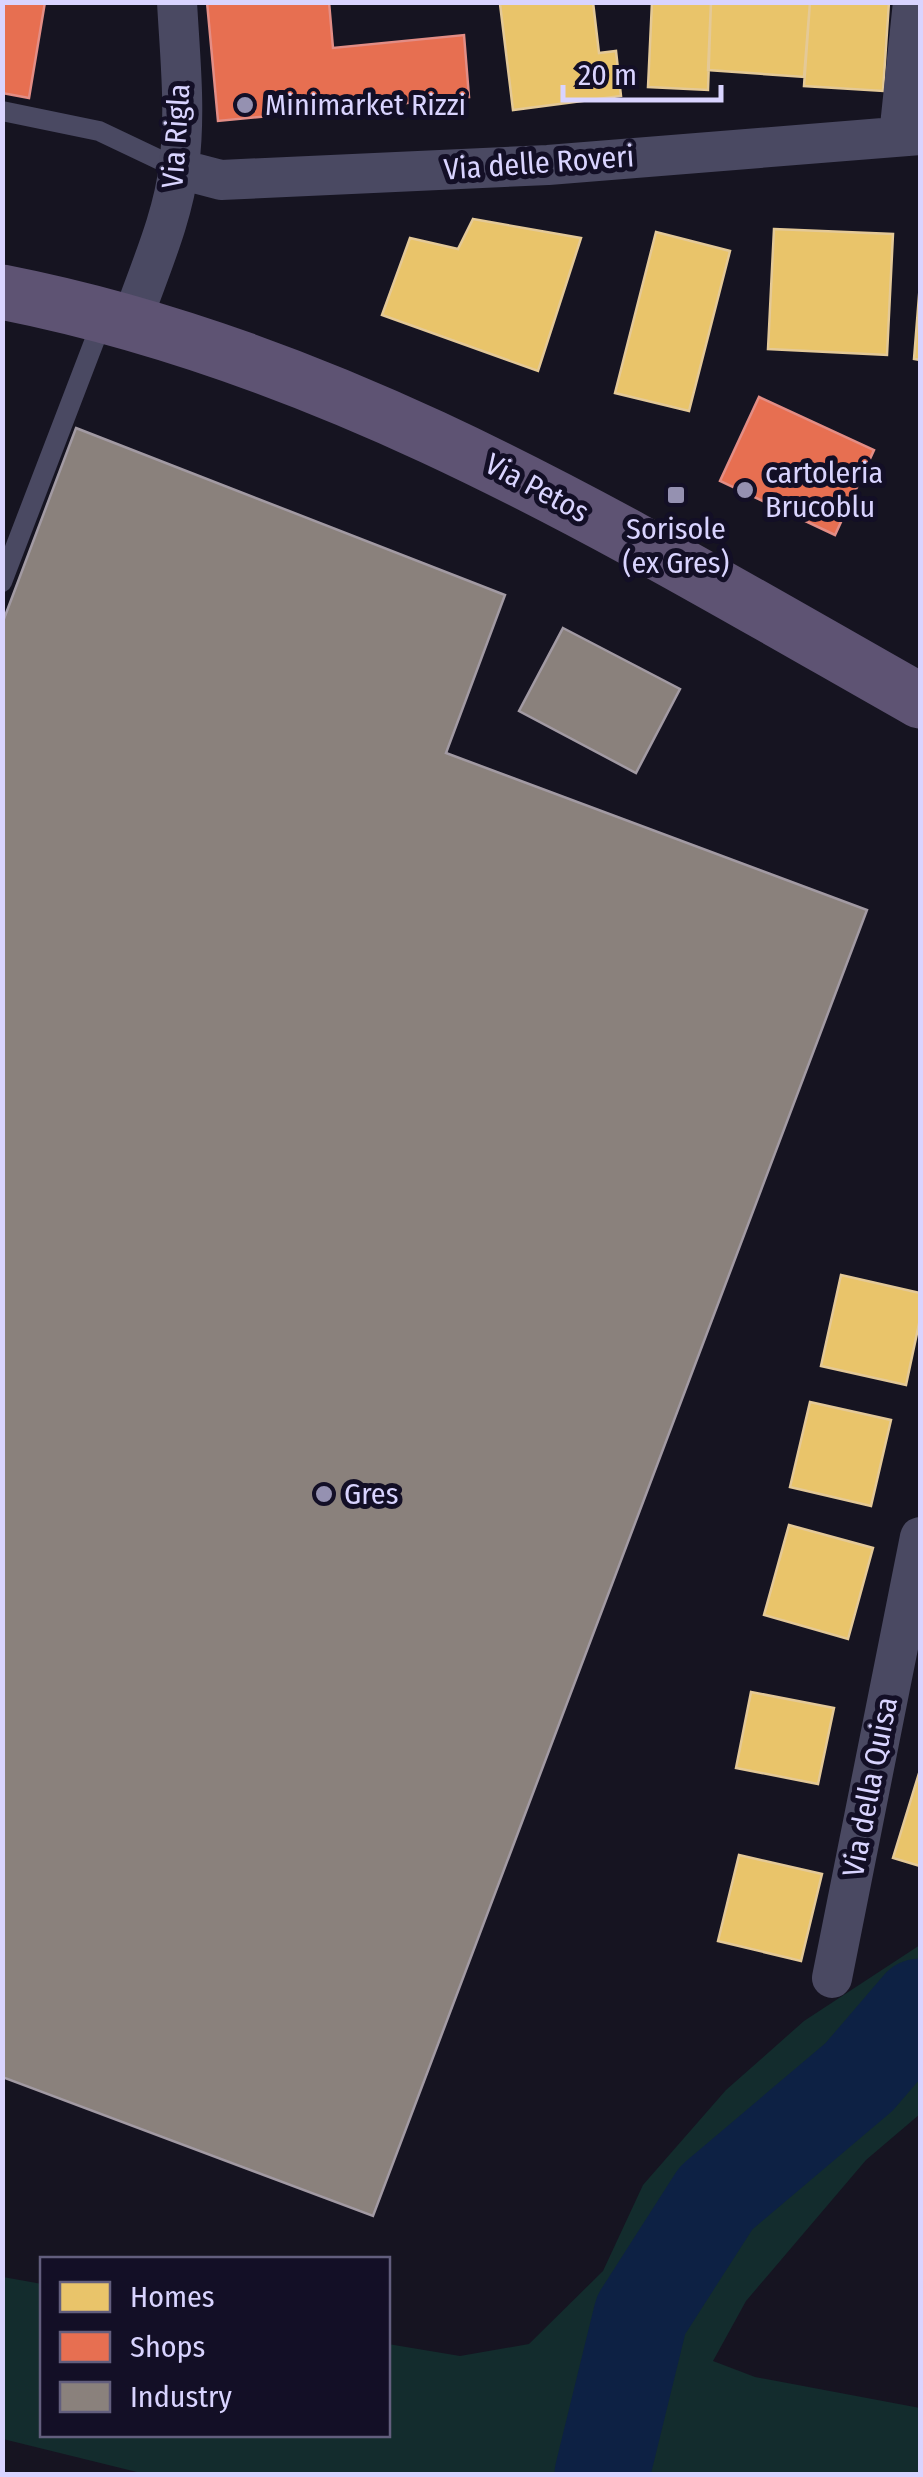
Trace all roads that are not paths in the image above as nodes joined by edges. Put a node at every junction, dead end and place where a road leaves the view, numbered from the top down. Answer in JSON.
{"nodes":[{"id":1,"x":178,"y":2,"type":"edge"},
{"id":2,"x":913,"y":2,"type":"edge"},
{"id":3,"x":2,"y":112,"type":"edge"},
{"id":4,"x":910,"y":135,"type":"edge"},
{"id":5,"x":179,"y":168,"type":"junction"},
{"id":6,"x":2,"y":292,"type":"edge"},
{"id":7,"x":118,"y":319,"type":"junction"},
{"id":8,"x":2,"y":582,"type":"edge"},
{"id":9,"x":920,"y":701,"type":"edge"},
{"id":10,"x":920,"y":1537,"type":"edge"},
{"id":11,"x":832,"y":1978,"type":"dead end"}],
"edges":[{"from":1,"to":5,"type":"street","name":"Via Rigla"},
{"from":2,"to":4,"type":"street","name":"Via delle Roveri"},
{"from":3,"to":5,"type":"lane"},
{"from":4,"to":5,"type":"street","name":"Via delle Roveri"},
{"from":5,"to":7,"type":"street","name":"Via Rigla"},
{"from":6,"to":7,"type":"main road","name":"Via Petos"},
{"from":7,"to":8,"type":"lane"},
{"from":7,"to":9,"type":"main road","name":"Via Petos"},
{"from":10,"to":11,"type":"street","name":"Via della Quisa"}]}
